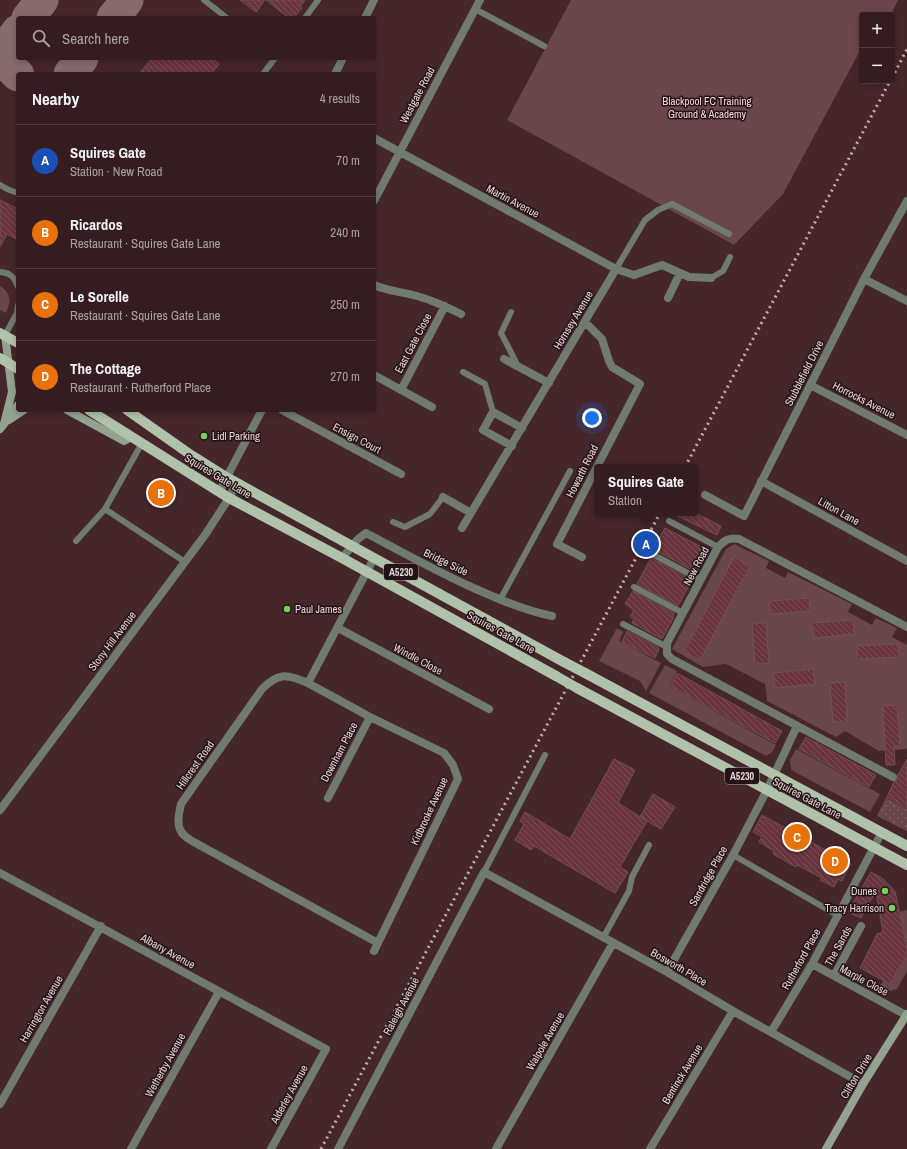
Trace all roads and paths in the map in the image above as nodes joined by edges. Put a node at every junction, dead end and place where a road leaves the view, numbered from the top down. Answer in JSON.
{"nodes":[{"id":1,"x":204,"y":0,"type":"edge"},
{"id":2,"x":318,"y":0,"type":"edge"},
{"id":3,"x":374,"y":0,"type":"edge"},
{"id":4,"x":480,"y":0,"type":"edge"},
{"id":5,"x":475,"y":9,"type":"junction"},
{"id":6,"x":224,"y":16,"type":"edge"},
{"id":7,"x":306,"y":16,"type":"edge"},
{"id":8,"x":366,"y":16,"type":"edge"},
{"id":9,"x":544,"y":46,"type":"dead end"},
{"id":10,"x":274,"y":60,"type":"edge"},
{"id":11,"x":342,"y":60,"type":"edge"},
{"id":12,"x":264,"y":72,"type":"edge"},
{"id":13,"x":336,"y":72,"type":"edge"},
{"id":14,"x":376,"y":139,"type":"edge"},
{"id":15,"x":400,"y":152,"type":"junction"},
{"id":16,"x":0,"y":185,"type":"edge"},
{"id":17,"x":16,"y":192,"type":"edge"},
{"id":18,"x":376,"y":196,"type":"edge"},
{"id":19,"x":907,"y":201,"type":"edge"},
{"id":20,"x":729,"y":234,"type":"dead end"},
{"id":21,"x":730,"y":258,"type":"dead end"},
{"id":22,"x":616,"y":269,"type":"junction"},
{"id":23,"x":0,"y":272,"type":"edge"},
{"id":24,"x":680,"y":273,"type":"junction"},
{"id":25,"x":712,"y":278,"type":"joint"},
{"id":26,"x":864,"y":279,"type":"junction"},
{"id":27,"x":16,"y":282,"type":"edge"},
{"id":28,"x":376,"y":286,"type":"edge"},
{"id":29,"x":668,"y":298,"type":"dead end"},
{"id":30,"x":907,"y":301,"type":"edge"},
{"id":31,"x":445,"y":306,"type":"junction"},
{"id":32,"x":511,"y":312,"type":"dead end"},
{"id":33,"x":16,"y":314,"type":"edge"},
{"id":34,"x":460,"y":314,"type":"dead end"},
{"id":35,"x":585,"y":322,"type":"junction"},
{"id":36,"x":3,"y":334,"type":"edge"},
{"id":37,"x":16,"y":342,"type":"edge"},
{"id":38,"x":504,"y":359,"type":"dead end"},
{"id":39,"x":4,"y":360,"type":"edge"},
{"id":40,"x":518,"y":366,"type":"junction"},
{"id":41,"x":16,"y":368,"type":"edge"},
{"id":42,"x":463,"y":372,"type":"dead end"},
{"id":43,"x":376,"y":376,"type":"edge"},
{"id":44,"x":549,"y":383,"type":"junction"},
{"id":45,"x":810,"y":385,"type":"junction"},
{"id":46,"x":401,"y":390,"type":"junction"},
{"id":47,"x":432,"y":407,"type":"dead end"},
{"id":48,"x":16,"y":408,"type":"edge"},
{"id":49,"x":21,"y":412,"type":"edge"},
{"id":50,"x":70,"y":412,"type":"edge"},
{"id":51,"x":92,"y":412,"type":"edge"},
{"id":52,"x":130,"y":412,"type":"edge"},
{"id":53,"x":261,"y":412,"type":"edge"},
{"id":54,"x":286,"y":412,"type":"edge"},
{"id":55,"x":493,"y":412,"type":"junction"},
{"id":56,"x":2,"y":427,"type":"edge"},
{"id":57,"x":522,"y":428,"type":"junction"},
{"id":58,"x":907,"y":435,"type":"edge"},
{"id":59,"x":132,"y":437,"type":"junction"},
{"id":60,"x":142,"y":443,"type":"junction"},
{"id":61,"x":512,"y":446,"type":"junction"},
{"id":62,"x":598,"y":464,"type":"edge"},
{"id":63,"x":570,"y":472,"type":"dead end"},
{"id":64,"x":594,"y":473,"type":"edge"},
{"id":65,"x":401,"y":474,"type":"dead end"},
{"id":66,"x":226,"y":477,"type":"junction"},
{"id":67,"x":761,"y":481,"type":"junction"},
{"id":68,"x":237,"y":483,"type":"junction"},
{"id":69,"x":219,"y":492,"type":"junction"},
{"id":70,"x":705,"y":494,"type":"dead end"},
{"id":71,"x":443,"y":497,"type":"joint"},
{"id":72,"x":229,"y":498,"type":"junction"},
{"id":73,"x":105,"y":509,"type":"junction"},
{"id":74,"x":471,"y":513,"type":"junction"},
{"id":75,"x":669,"y":521,"type":"dead end"},
{"id":76,"x":393,"y":522,"type":"dead end"},
{"id":77,"x":462,"y":528,"type":"dead end"},
{"id":78,"x":76,"y":541,"type":"dead end"},
{"id":79,"x":352,"y":546,"type":"junction"},
{"id":80,"x":718,"y":547,"type":"junction"},
{"id":81,"x":652,"y":554,"type":"dead end"},
{"id":82,"x":582,"y":557,"type":"dead end"},
{"id":83,"x":342,"y":558,"type":"junction"},
{"id":84,"x":374,"y":558,"type":"junction"},
{"id":85,"x":907,"y":561,"type":"edge"},
{"id":86,"x":185,"y":562,"type":"junction"},
{"id":87,"x":367,"y":572,"type":"junction"},
{"id":88,"x":701,"y":580,"type":"junction"},
{"id":89,"x":634,"y":587,"type":"dead end"},
{"id":90,"x":500,"y":600,"type":"junction"},
{"id":91,"x":683,"y":613,"type":"junction"},
{"id":92,"x":552,"y":616,"type":"dead end"},
{"id":93,"x":623,"y":624,"type":"dead end"},
{"id":94,"x":907,"y":627,"type":"edge"},
{"id":95,"x":338,"y":628,"type":"junction"},
{"id":96,"x":667,"y":647,"type":"junction"},
{"id":97,"x":308,"y":683,"type":"junction"},
{"id":98,"x":489,"y":709,"type":"dead end"},
{"id":99,"x":370,"y":717,"type":"junction"},
{"id":100,"x":797,"y":726,"type":"junction"},
{"id":101,"x":545,"y":755,"type":"dead end"},
{"id":102,"x":774,"y":774,"type":"junction"},
{"id":103,"x":893,"y":777,"type":"dead end"},
{"id":104,"x":767,"y":790,"type":"junction"},
{"id":105,"x":328,"y":798,"type":"dead end"},
{"id":106,"x":0,"y":810,"type":"edge"},
{"id":107,"x":882,"y":832,"type":"junction"},
{"id":108,"x":649,"y":844,"type":"dead end"},
{"id":109,"x":907,"y":846,"type":"edge"},
{"id":110,"x":874,"y":847,"type":"junction"},
{"id":111,"x":733,"y":855,"type":"junction"},
{"id":112,"x":907,"y":865,"type":"edge"},
{"id":113,"x":484,"y":872,"type":"junction"},
{"id":114,"x":0,"y":873,"type":"edge"},
{"id":115,"x":837,"y":915,"type":"junction"},
{"id":116,"x":101,"y":926,"type":"junction"},
{"id":117,"x":861,"y":926,"type":"dead end"},
{"id":118,"x":603,"y":938,"type":"junction"},
{"id":119,"x":378,"y":942,"type":"junction"},
{"id":120,"x":613,"y":943,"type":"junction"},
{"id":121,"x":374,"y":951,"type":"dead end"},
{"id":122,"x":812,"y":964,"type":"junction"},
{"id":123,"x":667,"y":972,"type":"junction"},
{"id":124,"x":834,"y":976,"type":"junction"},
{"id":125,"x":219,"y":992,"type":"junction"},
{"id":126,"x":733,"y":1011,"type":"junction"},
{"id":127,"x":907,"y":1014,"type":"edge"},
{"id":128,"x":771,"y":1032,"type":"junction"},
{"id":129,"x":326,"y":1049,"type":"joint"},
{"id":130,"x":863,"y":1084,"type":"junction"},
{"id":131,"x":0,"y":1104,"type":"edge"},
{"id":132,"x":131,"y":1149,"type":"edge"},
{"id":133,"x":271,"y":1149,"type":"edge"},
{"id":134,"x":338,"y":1149,"type":"edge"},
{"id":135,"x":496,"y":1149,"type":"edge"},
{"id":136,"x":650,"y":1149,"type":"edge"},
{"id":137,"x":826,"y":1149,"type":"edge"}],
"edges":[{"from":1,"to":6,"type":"lane"},
{"from":2,"to":7,"type":"lane"},
{"from":3,"to":8,"type":"street"},
{"from":4,"to":5,"type":"street","name":"Westgate Road"},
{"from":5,"to":9,"type":"lane"},
{"from":5,"to":15,"type":"street","name":"Westgate Road"},
{"from":10,"to":12,"type":"lane"},
{"from":11,"to":13,"type":"street"},
{"from":14,"to":15,"type":"street","name":"Martin Avenue"},
{"from":15,"to":18,"type":"street","name":"Westgate Road"},
{"from":15,"to":22,"type":"street","name":"Martin Avenue"},
{"from":16,"to":17,"type":"lane"},
{"from":19,"to":26,"type":"street","name":"Stubblefield Drive"},
{"from":20,"to":22,"type":"lane"},
{"from":21,"to":25,"type":"lane"},
{"from":22,"to":24,"type":"street","name":"Martin Avenue"},
{"from":22,"to":35,"type":"street","name":"Hornsey Avenue"},
{"from":23,"to":27,"type":"lane"},
{"from":24,"to":25,"type":"street","name":"Martin Avenue"},
{"from":24,"to":29,"type":"street"},
{"from":26,"to":30,"type":"street"},
{"from":26,"to":45,"type":"street","name":"Stubblefield Drive"},
{"from":28,"to":31,"type":"street","name":"East Gate Close"},
{"from":31,"to":34,"type":"street","name":"East Gate Close"},
{"from":31,"to":46,"type":"street","name":"East Gate Close"},
{"from":32,"to":40,"type":"lane"},
{"from":33,"to":36,"type":"lane"},
{"from":35,"to":44,"type":"street","name":"Hornsey Avenue"},
{"from":35,"to":62,"type":"street","name":"Howarth Road"},
{"from":36,"to":37,"type":"main road"},
{"from":36,"to":39,"type":"main road"},
{"from":38,"to":40,"type":"street"},
{"from":39,"to":41,"type":"main road"},
{"from":39,"to":56,"type":"main road"},
{"from":40,"to":44,"type":"street"},
{"from":42,"to":55,"type":"lane"},
{"from":43,"to":46,"type":"street","name":"East Gate Close"},
{"from":44,"to":57,"type":"street","name":"Hornsey Avenue"},
{"from":45,"to":58,"type":"street","name":"Horrocks Avenue"},
{"from":45,"to":67,"type":"street","name":"Stubblefield Drive"},
{"from":46,"to":47,"type":"street","name":"East Gate Close"},
{"from":48,"to":56,"type":"main road"},
{"from":49,"to":56,"type":"main road"},
{"from":50,"to":59,"type":"main road"},
{"from":51,"to":59,"type":"main road","name":"Squires Gate Lane","number":"A5230"},
{"from":52,"to":66,"type":"main road","name":"Squires Gate Lane","number":"A5230"},
{"from":53,"to":66,"type":"street"},
{"from":54,"to":65,"type":"street","name":"Ensign Court"},
{"from":55,"to":57,"type":"street"},
{"from":55,"to":61,"type":"street"},
{"from":57,"to":61,"type":"street","name":"Hornsey Avenue"},
{"from":59,"to":60,"type":"main road","name":"Squires Gate Lane","number":"A5230"},
{"from":60,"to":69,"type":"main road","name":"Squires Gate Lane","number":"A5230"},
{"from":60,"to":73,"type":"lane"},
{"from":61,"to":74,"type":"street","name":"Hornsey Avenue"},
{"from":63,"to":90,"type":"lane"},
{"from":64,"to":82,"type":"street","name":"Howarth Road"},
{"from":66,"to":68,"type":"main road","name":"Squires Gate Lane","number":"A5230"},
{"from":66,"to":69,"type":"street"},
{"from":67,"to":70,"type":"street","name":"Stubblefield Drive"},
{"from":67,"to":85,"type":"street","name":"Litton Lane"},
{"from":68,"to":72,"type":"street","name":"Stony Hill Avenue"},
{"from":68,"to":79,"type":"main road","name":"Squires Gate Lane","number":"A5230"},
{"from":69,"to":72,"type":"main road","name":"Squires Gate Lane","number":"A5230"},
{"from":71,"to":74,"type":"street"},
{"from":71,"to":76,"type":"lane"},
{"from":72,"to":83,"type":"main road","name":"Squires Gate Lane","number":"A5230"},
{"from":72,"to":86,"type":"street","name":"Stony Hill Avenue"},
{"from":73,"to":78,"type":"lane"},
{"from":73,"to":86,"type":"lane"},
{"from":74,"to":77,"type":"street","name":"Hornsey Avenue"},
{"from":75,"to":80,"type":"lane"},
{"from":79,"to":83,"type":"street","name":"Bridge Side"},
{"from":79,"to":84,"type":"main road","name":"Squires Gate Lane","number":"A5230"},
{"from":79,"to":90,"type":"street","name":"Bridge Side"},
{"from":80,"to":88,"type":"street","name":"New Road"},
{"from":80,"to":94,"type":"street","name":"New Road"},
{"from":81,"to":88,"type":"lane"},
{"from":83,"to":87,"type":"main road","name":"Squires Gate Lane","number":"A5230"},
{"from":84,"to":87,"type":"street"},
{"from":84,"to":102,"type":"main road","name":"Squires Gate Lane","number":"A5230","bridge":true},
{"from":86,"to":106,"type":"street","name":"Stony Hill Avenue"},
{"from":87,"to":95,"type":"street"},
{"from":87,"to":104,"type":"main road","name":"Squires Gate Lane","number":"A5230","bridge":true},
{"from":88,"to":91,"type":"street","name":"New Road"},
{"from":89,"to":91,"type":"lane"},
{"from":90,"to":92,"type":"street","name":"Bridge Side"},
{"from":91,"to":96,"type":"street","name":"New Road"},
{"from":93,"to":96,"type":"lane"},
{"from":95,"to":97,"type":"street"},
{"from":95,"to":98,"type":"street","name":"Windle Close"},
{"from":96,"to":100,"type":"street"},
{"from":97,"to":99,"type":"street","name":"Kidbrooke Avenue"},
{"from":97,"to":119,"type":"street","name":"Hillcrest Road"},
{"from":99,"to":105,"type":"street","name":"Downham Place"},
{"from":99,"to":119,"type":"street","name":"Kidbrooke Avenue"},
{"from":100,"to":102,"type":"street"},
{"from":100,"to":103,"type":"street"},
{"from":101,"to":113,"type":"lane"},
{"from":102,"to":104,"type":"street","name":"Sandridge Place"},
{"from":102,"to":107,"type":"main road","name":"Squires Gate Lane","number":"A5230"},
{"from":104,"to":110,"type":"main road","name":"Squires Gate Lane","number":"A5230"},
{"from":104,"to":111,"type":"street","name":"Sandridge Place"},
{"from":107,"to":109,"type":"main road","name":"Squires Gate Lane","number":"A5230"},
{"from":107,"to":110,"type":"street","name":"Rutherford Place"},
{"from":108,"to":118,"type":"lane"},
{"from":110,"to":112,"type":"main road","name":"Squires Gate Lane","number":"A5230"},
{"from":110,"to":115,"type":"street","name":"Rutherford Place"},
{"from":111,"to":115,"type":"lane"},
{"from":111,"to":123,"type":"street","name":"Sandridge Place"},
{"from":113,"to":118,"type":"street","name":"Bosworth Place"},
{"from":113,"to":134,"type":"street","name":"Raleigh Avenue"},
{"from":114,"to":116,"type":"street","name":"Albany Avenue"},
{"from":115,"to":122,"type":"street","name":"Rutherford Place"},
{"from":116,"to":125,"type":"street","name":"Albany Avenue"},
{"from":116,"to":131,"type":"street","name":"Harrington Avenue"},
{"from":117,"to":124,"type":"street","name":"The Sands"},
{"from":118,"to":120,"type":"street","name":"Bosworth Place"},
{"from":119,"to":121,"type":"street","name":"Kidbrooke Avenue"},
{"from":120,"to":123,"type":"street","name":"Bosworth Place"},
{"from":120,"to":135,"type":"street","name":"Walpole Avenue"},
{"from":122,"to":124,"type":"street","name":"Marple Close"},
{"from":122,"to":128,"type":"street","name":"Rutherford Place"},
{"from":123,"to":126,"type":"street","name":"Bosworth Place"},
{"from":124,"to":127,"type":"street","name":"Marple Close"},
{"from":125,"to":129,"type":"street","name":"Albany Avenue"},
{"from":125,"to":132,"type":"street","name":"Wetherby Avenue"},
{"from":126,"to":128,"type":"street","name":"Bosworth Place"},
{"from":126,"to":136,"type":"street","name":"Bentinck Avenue"},
{"from":127,"to":130,"type":"main road","name":"Clifton Drive"},
{"from":128,"to":130,"type":"street","name":"Bosworth Place"},
{"from":129,"to":133,"type":"street","name":"Alderley Avenue"},
{"from":130,"to":137,"type":"main road","name":"Clifton Drive"}]}
